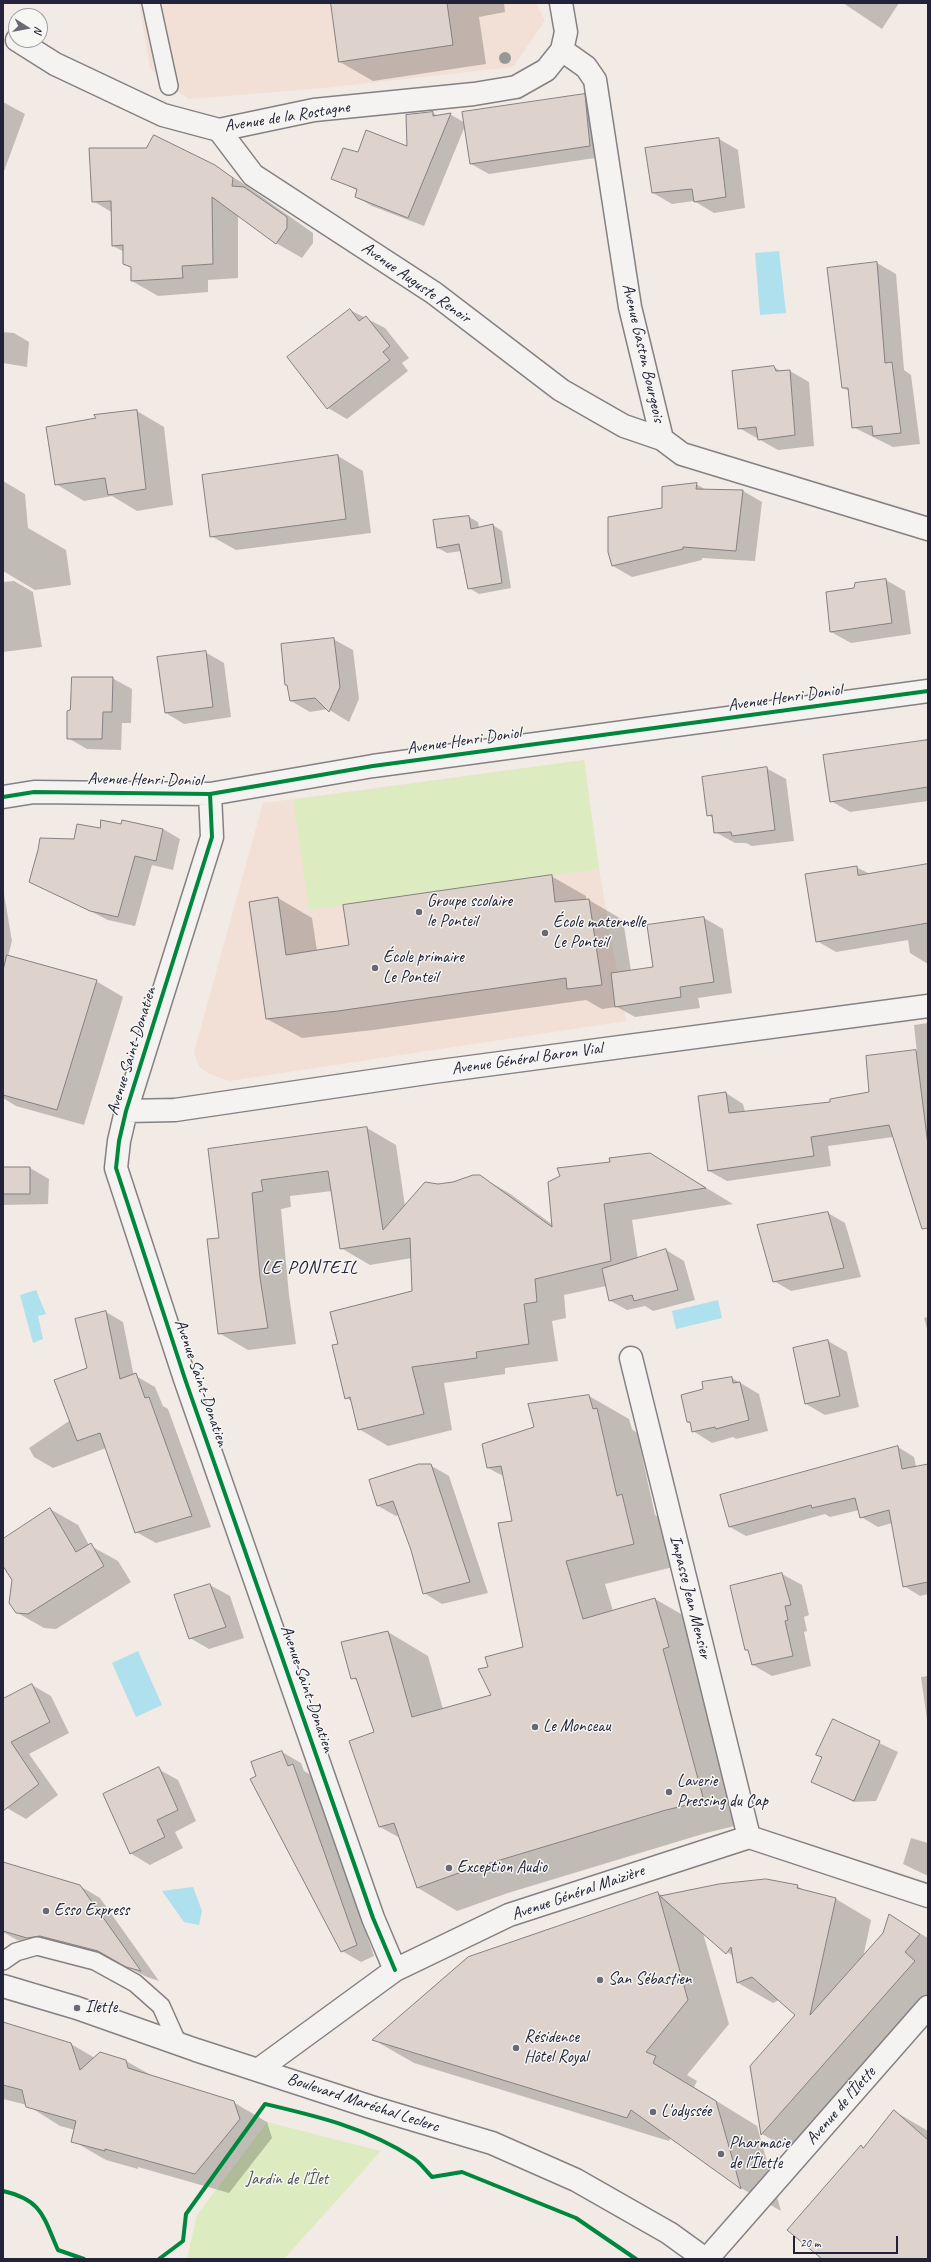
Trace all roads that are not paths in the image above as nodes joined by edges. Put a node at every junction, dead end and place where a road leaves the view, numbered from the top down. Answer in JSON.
{"nodes":[{"id":1,"x":151,"y":3,"type":"edge"},
{"id":2,"x":561,"y":3,"type":"edge"},
{"id":3,"x":29,"y":48,"type":"edge"},
{"id":4,"x":562,"y":50,"type":"junction"},
{"id":5,"x":168,"y":86,"type":"dead end"},
{"id":6,"x":219,"y":130,"type":"junction"},
{"id":7,"x":654,"y":404,"type":"junction"},
{"id":8,"x":624,"y":426,"type":"junction"},
{"id":9,"x":662,"y":439,"type":"junction"},
{"id":10,"x":928,"y":529,"type":"edge"},
{"id":11,"x":928,"y":691,"type":"edge"},
{"id":12,"x":210,"y":794,"type":"junction"},
{"id":13,"x":3,"y":797,"type":"edge"},
{"id":14,"x":928,"y":1006,"type":"edge"},
{"id":15,"x":126,"y":1111,"type":"junction"},
{"id":16,"x":631,"y":1358,"type":"dead end"},
{"id":17,"x":748,"y":1837,"type":"junction"},
{"id":18,"x":928,"y":1896,"type":"edge"},
{"id":19,"x":3,"y":1961,"type":"edge"},
{"id":20,"x":396,"y":1970,"type":"junction"},
{"id":21,"x":3,"y":1986,"type":"edge"},
{"id":22,"x":928,"y":2007,"type":"edge"},
{"id":23,"x":178,"y":2044,"type":"junction"},
{"id":24,"x":258,"y":2070,"type":"junction"},
{"id":25,"x":706,"y":2259,"type":"edge"}],
"edges":[{"from":1,"to":5,"type":"lane"},
{"from":2,"to":4,"type":"street"},
{"from":3,"to":6,"type":"street","name":"Avenue de la Rostagne"},
{"from":4,"to":6,"type":"street","name":"Avenue de la Rostagne"},
{"from":4,"to":7,"type":"street","name":"Avenue Gaston Bourgeois"},
{"from":6,"to":8,"type":"street","name":"Avenue Auguste Renoir"},
{"from":7,"to":8,"type":"street"},
{"from":7,"to":9,"type":"street","name":"Avenue Gaston Bourgeois"},
{"from":8,"to":9,"type":"street","name":"Avenue Auguste Renoir"},
{"from":9,"to":10,"type":"street","name":"Avenue Gaston Bourgeois"},
{"from":11,"to":12,"type":"street","name":"Avenue Henri Doniol"},
{"from":12,"to":13,"type":"street","name":"Avenue Henri Doniol"},
{"from":12,"to":15,"type":"street","name":"Avenue Saint-Donatien"},
{"from":14,"to":15,"type":"street","name":"Avenue Général Baron Vial"},
{"from":15,"to":20,"type":"street","name":"Avenue Saint-Donatien"},
{"from":16,"to":17,"type":"street","name":"Impasse Jean Mensier"},
{"from":17,"to":18,"type":"street"},
{"from":17,"to":20,"type":"street","name":"Avenue Général Maizière"},
{"from":19,"to":23,"type":"lane"},
{"from":20,"to":24,"type":"street","name":"Avenue Général Maizière"},
{"from":21,"to":23,"type":"street","name":"Boulevard Maréchal Leclerc"},
{"from":22,"to":25,"type":"street","name":"Avenue de l'Îlette"},
{"from":23,"to":24,"type":"street","name":"Boulevard Maréchal Leclerc"},
{"from":24,"to":25,"type":"street","name":"Boulevard Maréchal Leclerc"}]}
